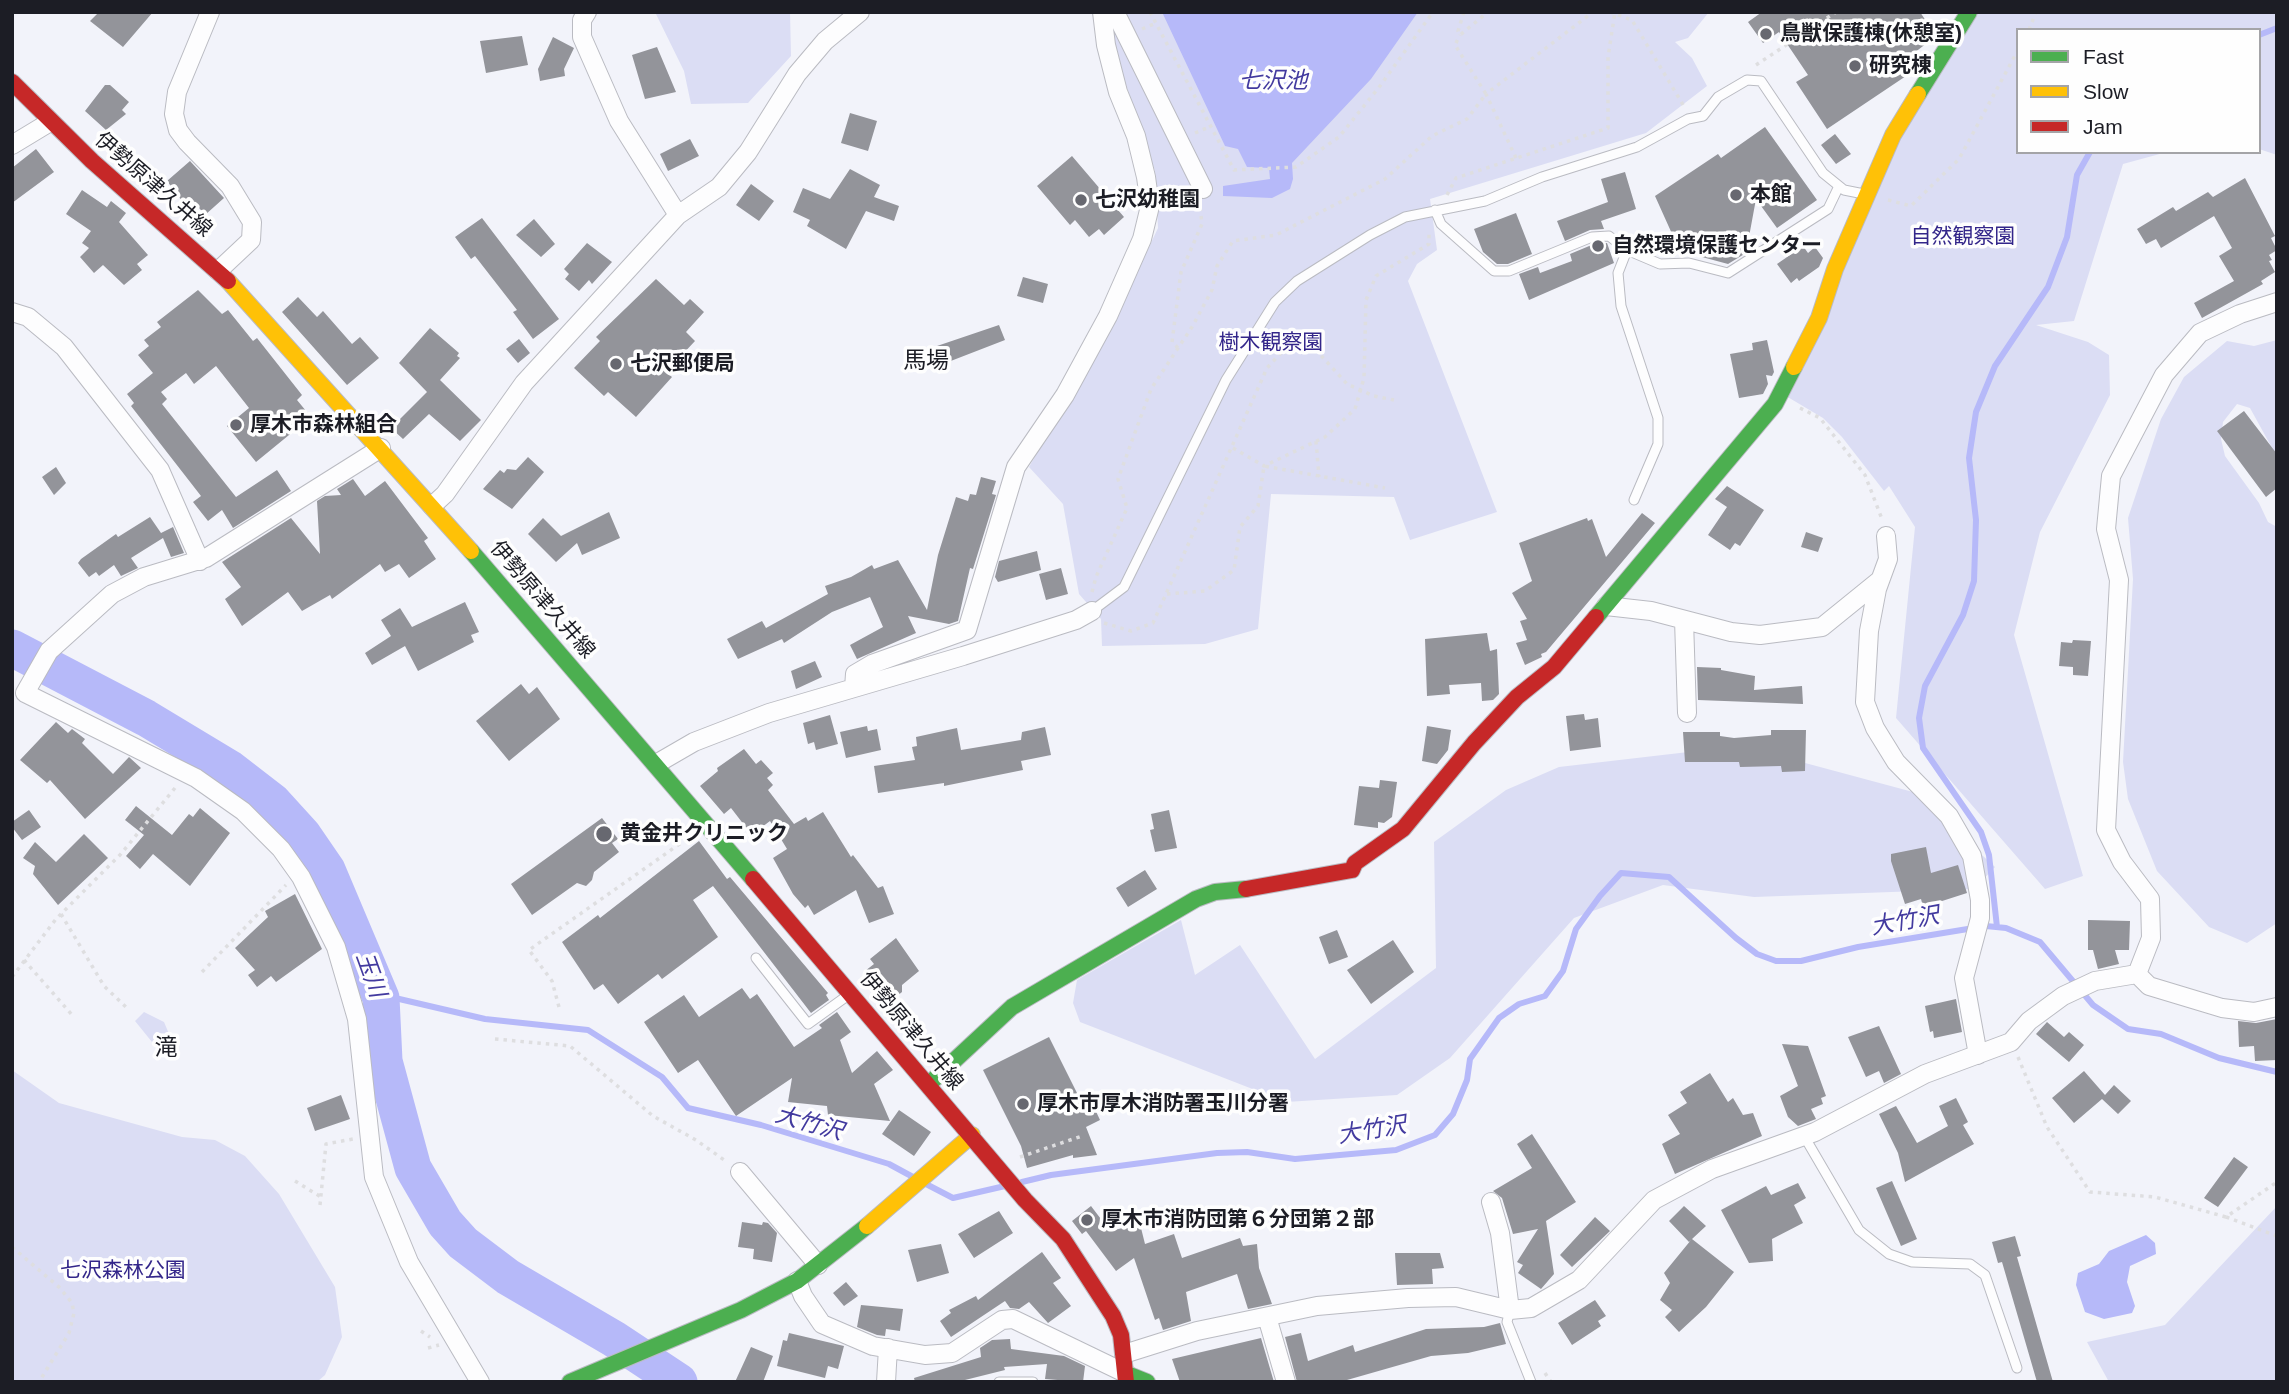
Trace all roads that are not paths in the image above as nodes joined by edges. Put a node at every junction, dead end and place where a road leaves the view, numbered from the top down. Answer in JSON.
{"nodes":[{"id":1,"x":210,"y":12,"type":"edge"},
{"id":2,"x":587,"y":12,"type":"edge"},
{"id":3,"x":860,"y":12,"type":"edge"},
{"id":4,"x":1102,"y":12,"type":"edge"},
{"id":5,"x":1115,"y":12,"type":"edge"},
{"id":6,"x":1969,"y":12,"type":"edge"},
{"id":7,"x":12,"y":82,"type":"edge"},
{"id":8,"x":50,"y":122,"type":"junction"},
{"id":9,"x":12,"y":145,"type":"edge"},
{"id":10,"x":1839,"y":186,"type":"junction"},
{"id":11,"x":1203,"y":188,"type":"road end"},
{"id":12,"x":1866,"y":194,"type":"junction"},
{"id":13,"x":1434,"y":211,"type":"junction"},
{"id":14,"x":678,"y":215,"type":"junction"},
{"id":15,"x":1627,"y":250,"type":"junction"},
{"id":16,"x":218,"y":271,"type":"junction"},
{"id":17,"x":2277,"y":302,"type":"edge"},
{"id":18,"x":12,"y":312,"type":"edge"},
{"id":19,"x":381,"y":448,"type":"junction"},
{"id":20,"x":1634,"y":500,"type":"dead end"},
{"id":21,"x":432,"y":506,"type":"junction"},
{"id":22,"x":1886,"y":536,"type":"road end"},
{"id":23,"x":200,"y":561,"type":"junction"},
{"id":24,"x":1880,"y":580,"type":"junction"},
{"id":25,"x":1606,"y":606,"type":"junction"},
{"id":26,"x":1092,"y":611,"type":"joint"},
{"id":27,"x":1684,"y":620,"type":"junction"},
{"id":28,"x":854,"y":688,"type":"junction"},
{"id":29,"x":1687,"y":713,"type":"dead end"},
{"id":30,"x":656,"y":764,"type":"junction"},
{"id":31,"x":756,"y":958,"type":"dead end"},
{"id":32,"x":2137,"y":974,"type":"junction"},
{"id":33,"x":851,"y":993,"type":"junction"},
{"id":34,"x":2277,"y":1007,"type":"edge"},
{"id":35,"x":1979,"y":1055,"type":"junction"},
{"id":36,"x":929,"y":1084,"type":"junction"},
{"id":37,"x":972,"y":1135,"type":"junction"},
{"id":38,"x":1804,"y":1136,"type":"junction"},
{"id":39,"x":740,"y":1172,"type":"road end"},
{"id":40,"x":1491,"y":1202,"type":"dead end"},
{"id":41,"x":818,"y":1265,"type":"junction"},
{"id":42,"x":797,"y":1281,"type":"junction"},
{"id":43,"x":1510,"y":1310,"type":"junction"},
{"id":44,"x":1267,"y":1317,"type":"junction"},
{"id":45,"x":888,"y":1348,"type":"junction"},
{"id":46,"x":1124,"y":1354,"type":"junction"},
{"id":47,"x":2017,"y":1368,"type":"dead end"},
{"id":48,"x":1127,"y":1378,"type":"edge"},
{"id":49,"x":480,"y":1382,"type":"edge"},
{"id":50,"x":570,"y":1382,"type":"edge"},
{"id":51,"x":886,"y":1382,"type":"edge"},
{"id":52,"x":999,"y":1382,"type":"edge"},
{"id":53,"x":1032,"y":1382,"type":"edge"},
{"id":54,"x":1147,"y":1382,"type":"edge"},
{"id":55,"x":1286,"y":1382,"type":"edge"},
{"id":56,"x":1531,"y":1382,"type":"edge"}],
"edges":[{"from":1,"to":16,"type":"street"},
{"from":2,"to":14,"type":"street"},
{"from":3,"to":14,"type":"street"},
{"from":4,"to":28,"type":"street"},
{"from":5,"to":11,"type":"street"},
{"from":6,"to":12,"type":"street"},
{"from":7,"to":8,"type":"street","name":"伊勢原津久井線"},
{"from":8,"to":9,"type":"street"},
{"from":8,"to":16,"type":"street","name":"伊勢原津久井線"},
{"from":10,"to":12,"type":"lane"},
{"from":10,"to":13,"type":"lane"},
{"from":10,"to":15,"type":"lane"},
{"from":12,"to":25,"type":"street"},
{"from":13,"to":15,"type":"lane"},
{"from":13,"to":26,"type":"lane"},
{"from":14,"to":21,"type":"street"},
{"from":15,"to":20,"type":"lane"},
{"from":16,"to":19,"type":"street","name":"伊勢原津久井線"},
{"from":17,"to":32,"type":"street"},
{"from":18,"to":23,"type":"street"},
{"from":19,"to":21,"type":"street","name":"伊勢原津久井線"},
{"from":19,"to":23,"type":"street"},
{"from":21,"to":30,"type":"street","name":"伊勢原津久井線"},
{"from":22,"to":24,"type":"street"},
{"from":23,"to":49,"type":"street"},
{"from":24,"to":27,"type":"street"},
{"from":24,"to":35,"type":"street"},
{"from":25,"to":27,"type":"street"},
{"from":25,"to":36,"type":"street"},
{"from":26,"to":28,"type":"street"},
{"from":27,"to":29,"type":"street"},
{"from":28,"to":30,"type":"street"},
{"from":30,"to":33,"type":"street","name":"伊勢原津久井線"},
{"from":31,"to":33,"type":"lane"},
{"from":32,"to":34,"type":"street"},
{"from":32,"to":35,"type":"street"},
{"from":33,"to":36,"type":"street","name":"伊勢原津久井線"},
{"from":35,"to":38,"type":"street"},
{"from":36,"to":37,"type":"street","name":"伊勢原津久井線"},
{"from":37,"to":41,"type":"street"},
{"from":37,"to":46,"type":"street","name":"伊勢原津久井線"},
{"from":38,"to":43,"type":"street"},
{"from":38,"to":47,"type":"lane"},
{"from":39,"to":41,"type":"street"},
{"from":40,"to":43,"type":"street"},
{"from":41,"to":42,"type":"street"},
{"from":42,"to":45,"type":"street"},
{"from":42,"to":50,"type":"street"},
{"from":43,"to":44,"type":"street"},
{"from":43,"to":56,"type":"lane"},
{"from":44,"to":46,"type":"street"},
{"from":44,"to":55,"type":"street"},
{"from":45,"to":48,"type":"street"},
{"from":45,"to":51,"type":"street"},
{"from":46,"to":48,"type":"street"},
{"from":48,"to":54,"type":"street"},
{"from":52,"to":53,"type":"lane"}]}
